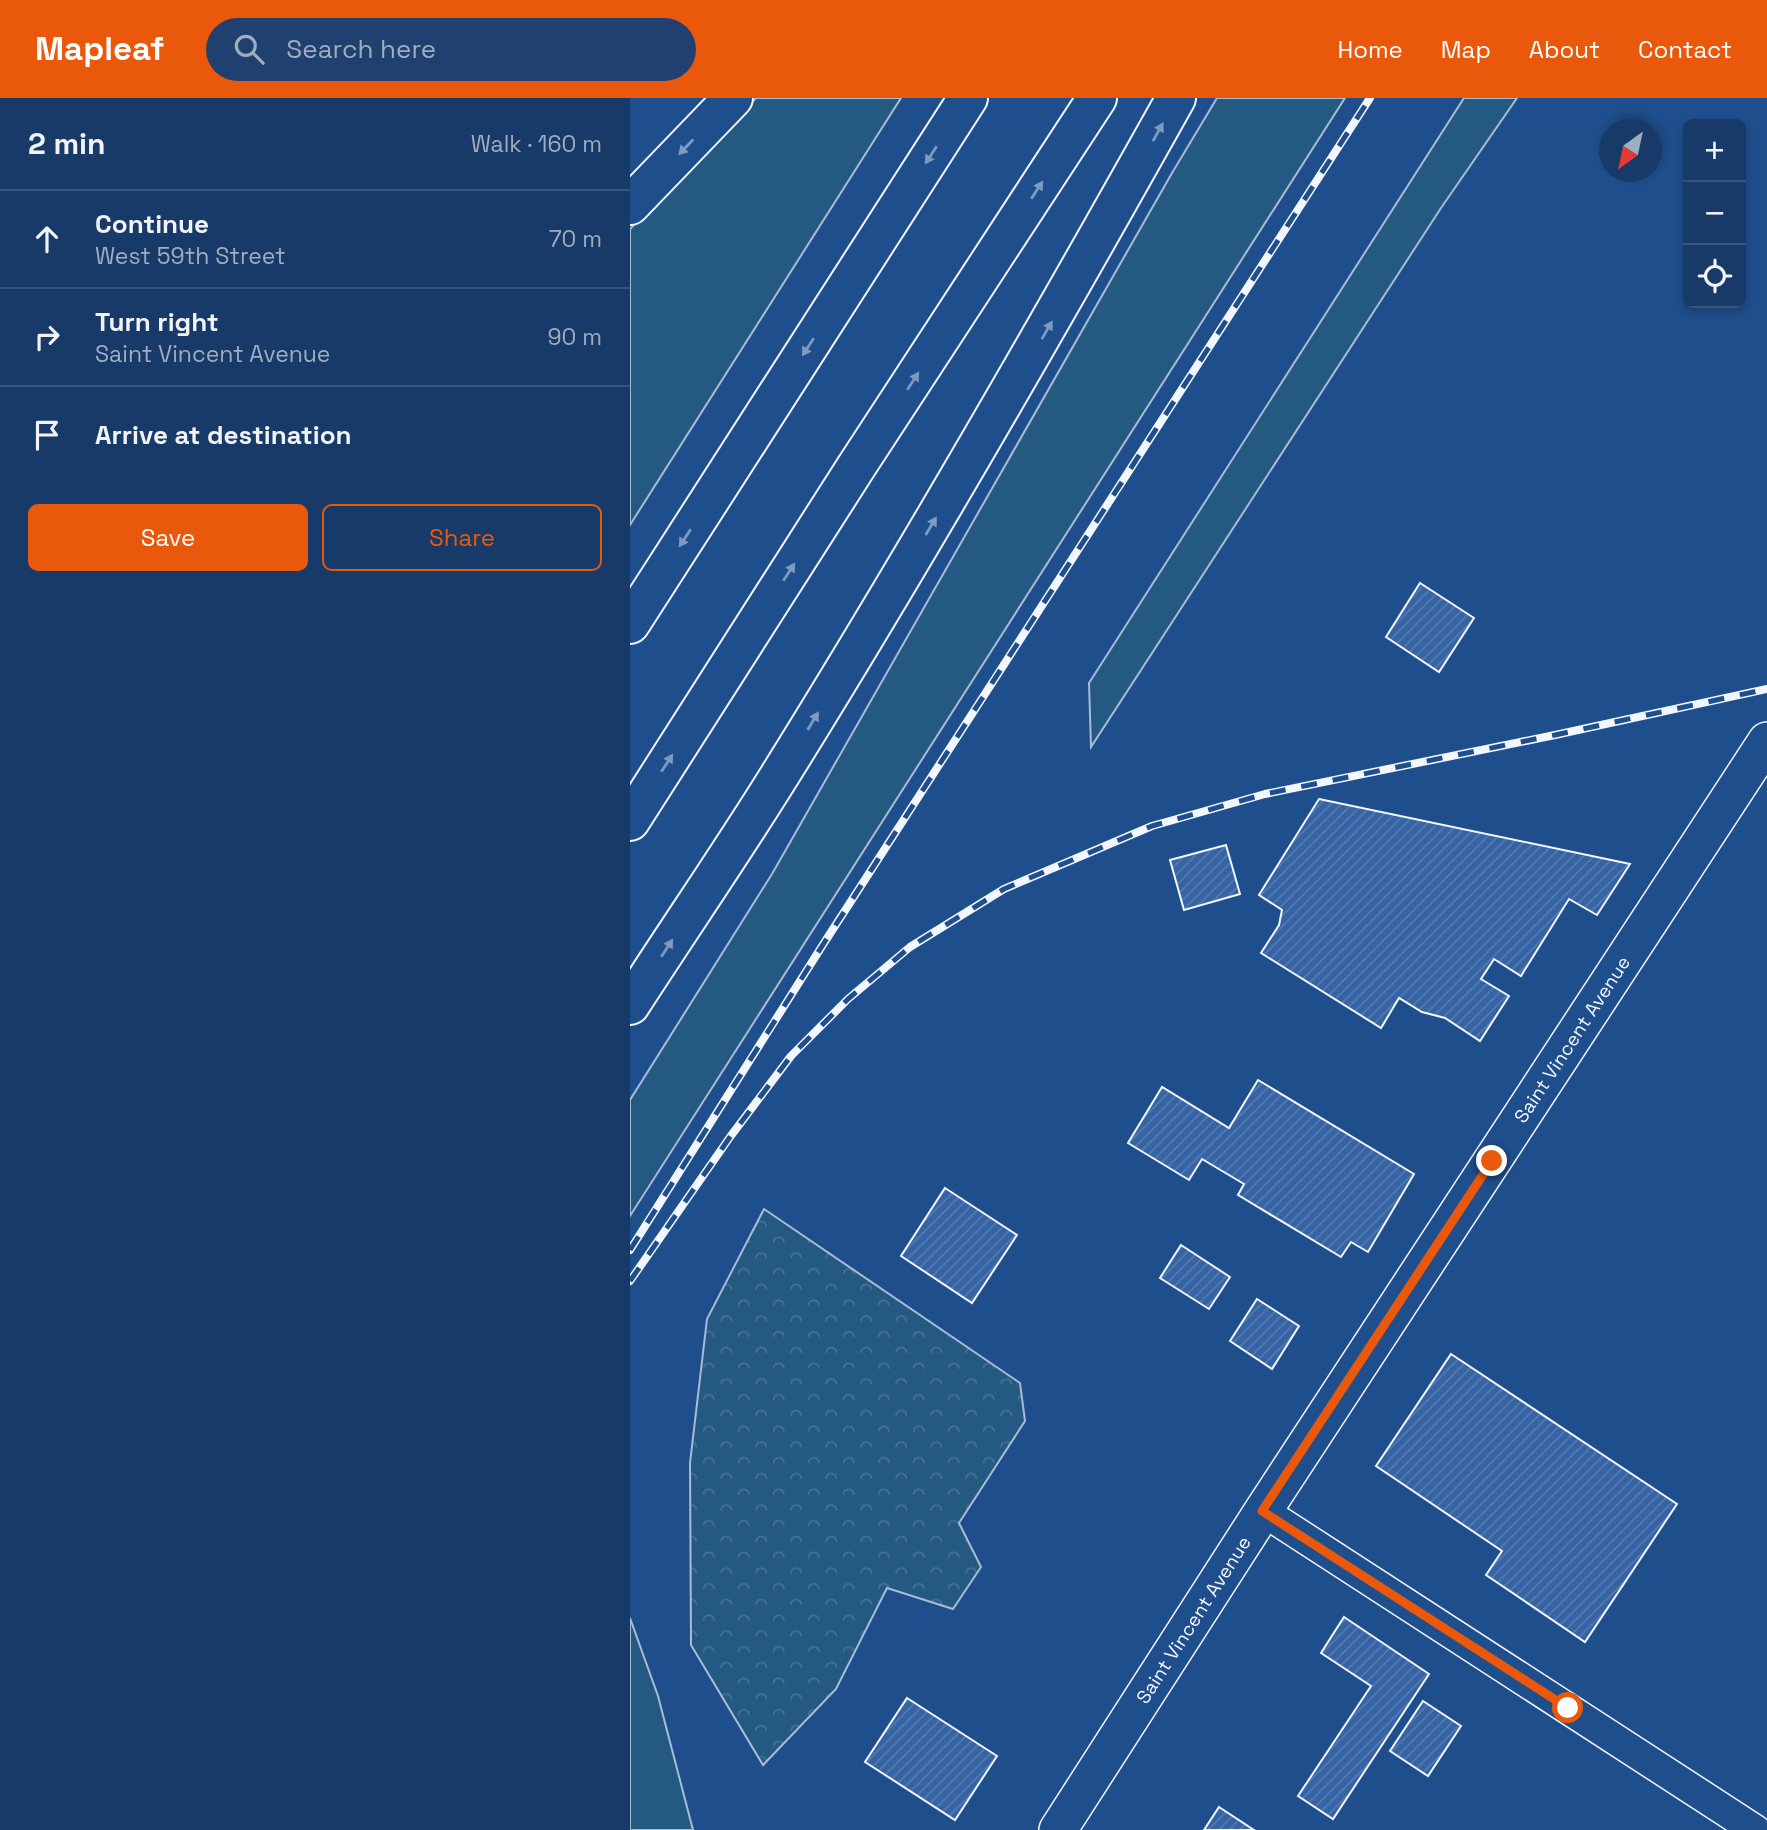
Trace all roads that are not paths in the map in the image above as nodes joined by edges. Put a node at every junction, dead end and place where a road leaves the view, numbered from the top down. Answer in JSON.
{"nodes":[{"id":1,"x":733,"y":98,"type":"edge"},
{"id":2,"x":968,"y":98,"type":"edge"},
{"id":3,"x":1097,"y":98,"type":"edge"},
{"id":4,"x":1176,"y":98,"type":"edge"},
{"id":5,"x":630,"y":205,"type":"edge"},
{"id":6,"x":630,"y":624,"type":"edge"},
{"id":7,"x":1767,"y":741,"type":"edge"},
{"id":8,"x":630,"y":821,"type":"edge"},
{"id":9,"x":630,"y":1005,"type":"edge"},
{"id":10,"x":1262,"y":1511,"type":"junction"},
{"id":11,"x":1058,"y":1830,"type":"edge"},
{"id":12,"x":1755,"y":1830,"type":"edge"}],
"edges":[{"from":1,"to":5,"type":"highway","one_way":true},
{"from":2,"to":6,"type":"highway","one_way":true},
{"from":8,"to":3,"type":"highway","one_way":true},
{"from":9,"to":4,"type":"highway","one_way":true},
{"from":7,"to":10,"type":"street","name":"Saint Vincent Avenue"},
{"from":10,"to":11,"type":"street","name":"Saint Vincent Avenue"},
{"from":10,"to":12,"type":"street"}]}
